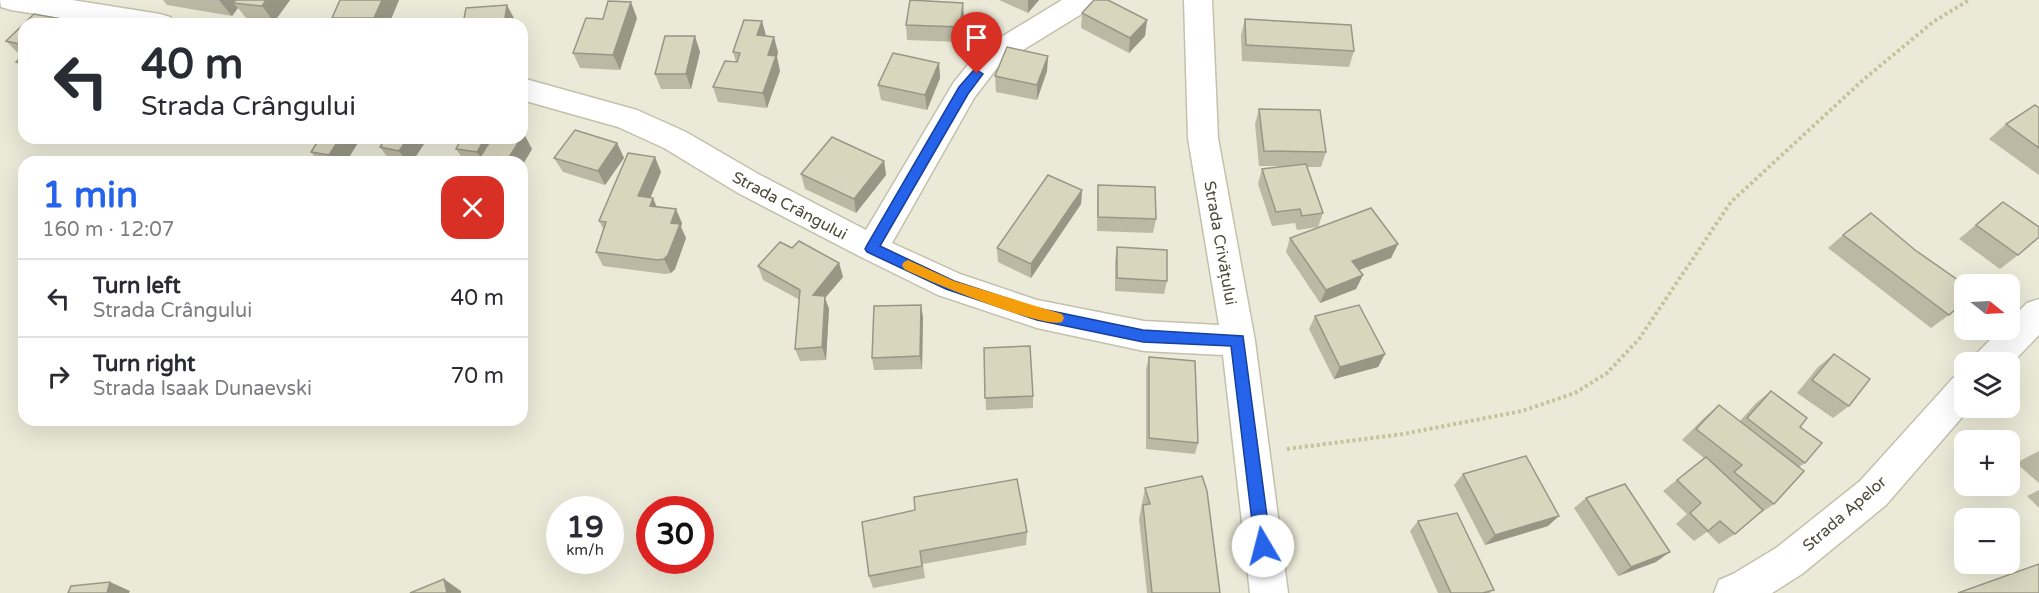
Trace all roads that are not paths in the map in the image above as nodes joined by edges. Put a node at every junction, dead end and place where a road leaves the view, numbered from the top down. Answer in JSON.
{"nodes":[{"id":1,"x":1083,"y":0,"type":"edge"},
{"id":2,"x":1198,"y":0,"type":"edge"},
{"id":3,"x":20,"y":1,"type":"edge"},
{"id":4,"x":123,"y":18,"type":"edge"},
{"id":5,"x":528,"y":90,"type":"edge"},
{"id":6,"x":872,"y":249,"type":"junction"},
{"id":7,"x":2039,"y":313,"type":"edge"},
{"id":8,"x":1238,"y":341,"type":"junction"},
{"id":9,"x":2001,"y":352,"type":"edge"},
{"id":10,"x":1954,"y":401,"type":"edge"},
{"id":11,"x":1269,"y":593,"type":"edge"},
{"id":12,"x":1733,"y":593,"type":"edge"}],
"edges":[{"from":1,"to":6,"type":"street"},
{"from":2,"to":8,"type":"street","name":"Strada Crivățului"},
{"from":3,"to":4,"type":"street"},
{"from":5,"to":6,"type":"street","name":"Strada Crângului"},
{"from":6,"to":8,"type":"street","name":"Strada Crângului"},
{"from":7,"to":9,"type":"street"},
{"from":8,"to":11,"type":"street","name":"Strada Crivățului"},
{"from":10,"to":12,"type":"street","name":"Strada Apelor"}]}
